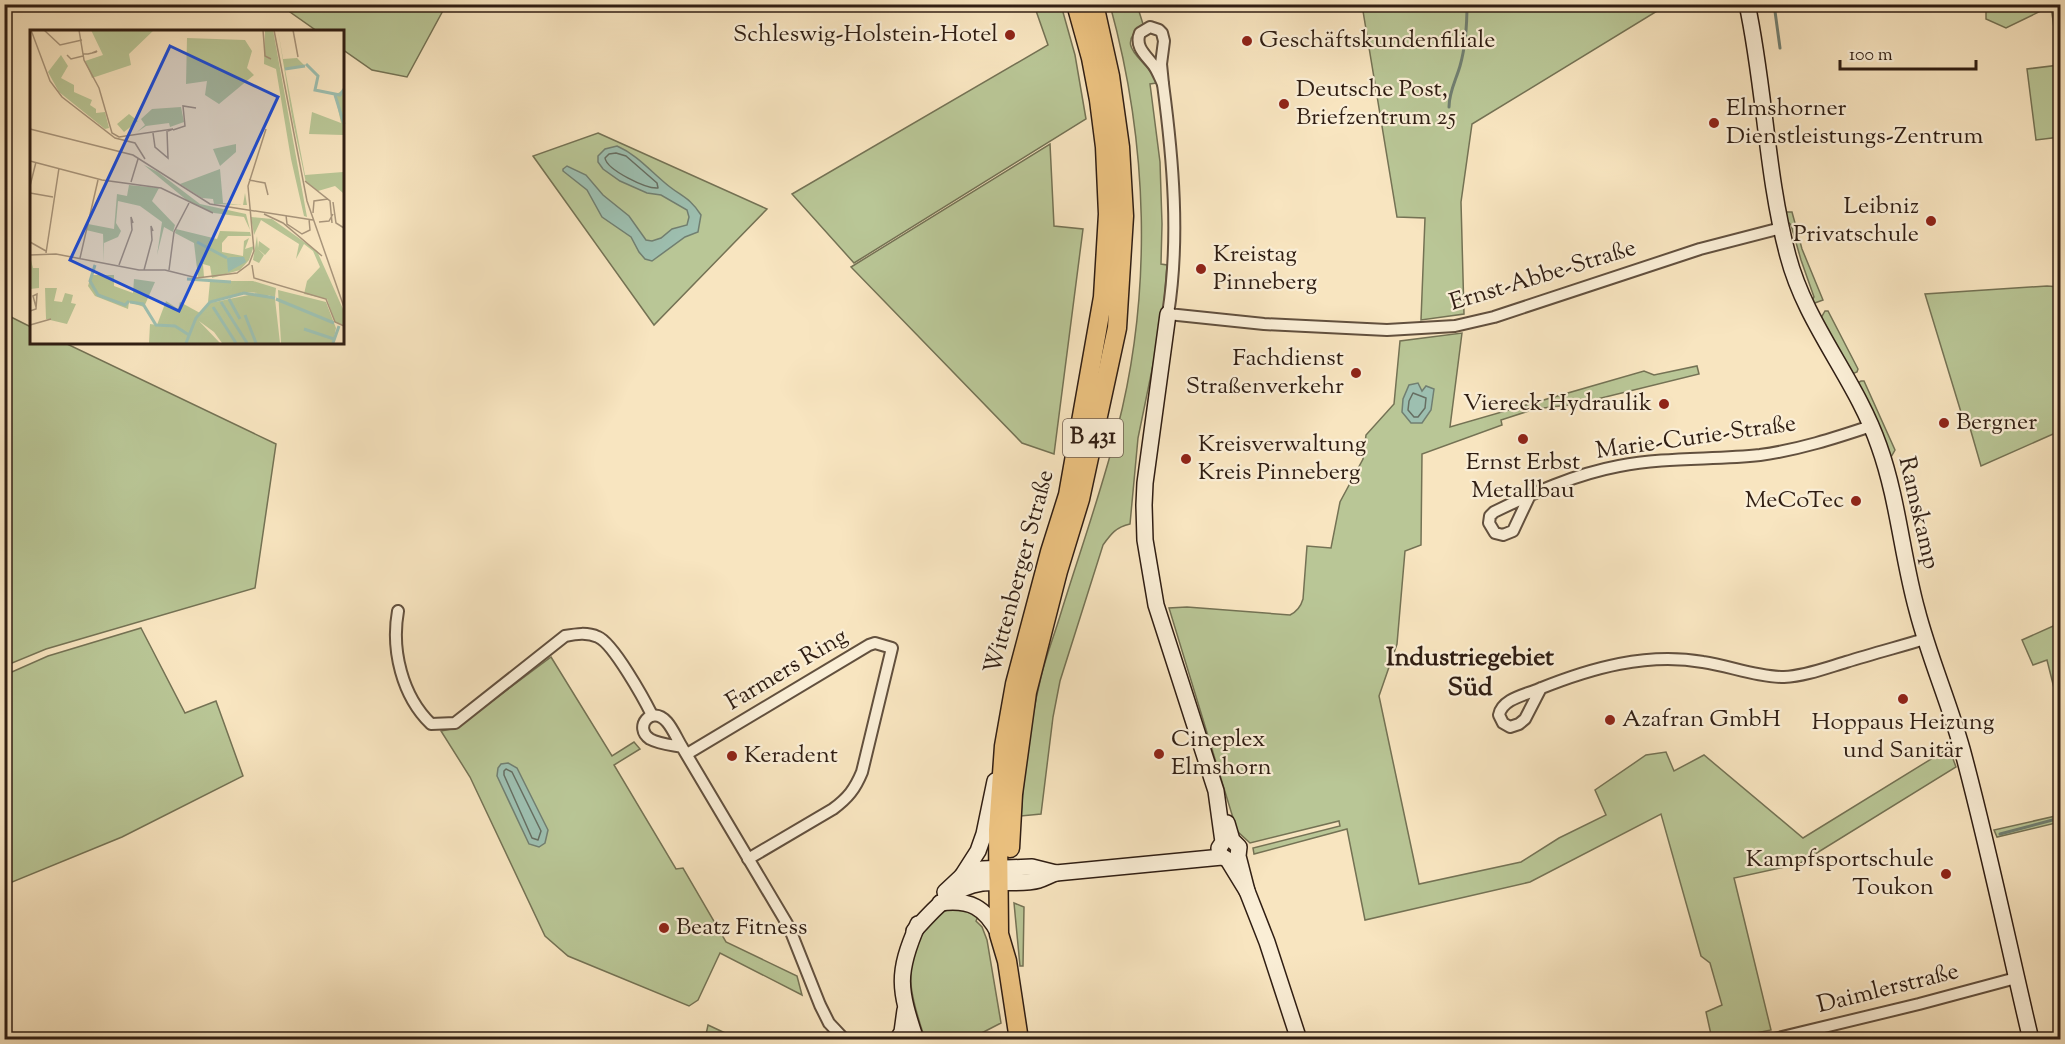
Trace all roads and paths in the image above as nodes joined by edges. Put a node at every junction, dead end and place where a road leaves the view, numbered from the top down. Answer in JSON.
{"nodes":[{"id":1,"x":1076,"y":4,"type":"edge"},
{"id":2,"x":1094,"y":4,"type":"edge"},
{"id":3,"x":1747,"y":4,"type":"edge"},
{"id":4,"x":1163,"y":84,"type":"junction"},
{"id":5,"x":1781,"y":228,"type":"junction"},
{"id":6,"x":1168,"y":314,"type":"junction"},
{"id":7,"x":1871,"y":426,"type":"junction"},
{"id":8,"x":1529,"y":496,"type":"dead end"},
{"id":9,"x":398,"y":611,"type":"dead end"},
{"id":10,"x":1925,"y":639,"type":"junction"},
{"id":11,"x":1541,"y":688,"type":"dead end"},
{"id":12,"x":652,"y":715,"type":"junction"},
{"id":13,"x":1004,"y":746,"type":"junction"},
{"id":14,"x":685,"y":751,"type":"junction"},
{"id":15,"x":1227,"y":851,"type":"junction"},
{"id":16,"x":748,"y":859,"type":"junction"},
{"id":17,"x":1004,"y":875,"type":"junction"},
{"id":18,"x":961,"y":877,"type":"junction"},
{"id":19,"x":940,"y":903,"type":"junction"},
{"id":20,"x":914,"y":931,"type":"junction"},
{"id":21,"x":999,"y":934,"type":"junction"},
{"id":22,"x":1007,"y":961,"type":"junction"},
{"id":23,"x":2016,"y":978,"type":"junction"},
{"id":24,"x":905,"y":1007,"type":"junction"},
{"id":25,"x":845,"y":1040,"type":"edge"},
{"id":26,"x":897,"y":1040,"type":"edge"},
{"id":27,"x":916,"y":1040,"type":"edge"},
{"id":28,"x":1019,"y":1040,"type":"edge"},
{"id":29,"x":1299,"y":1040,"type":"edge"},
{"id":30,"x":1770,"y":1040,"type":"edge"},
{"id":31,"x":2031,"y":1040,"type":"edge"}],
"edges":[{"from":1,"to":13,"type":"main road","name":"Wittenberger Straße","number":"B 431"},
{"from":2,"to":17,"type":"main road","name":"Wittenberger Straße","number":"B 431"},
{"from":3,"to":5,"type":"street","name":"Ramskamp"},
{"from":4,"to":4,"type":"street"},
{"from":4,"to":6,"type":"street"},
{"from":5,"to":6,"type":"street","name":"Ernst-Abbe-Straße"},
{"from":5,"to":7,"type":"street","name":"Ramskamp"},
{"from":6,"to":15,"type":"street"},
{"from":7,"to":8,"type":"street","name":"Marie-Curie-Straße"},
{"from":7,"to":10,"type":"street","name":"Ramskamp"},
{"from":9,"to":12,"type":"street"},
{"from":10,"to":11,"type":"street"},
{"from":10,"to":23,"type":"street","name":"Ramskamp"},
{"from":12,"to":14,"type":"street"},
{"from":12,"to":14,"type":"street"},
{"from":13,"to":17,"type":"main road","name":"Wittenberger Straße","number":"B 431"},
{"from":13,"to":18,"type":"street"},
{"from":14,"to":16,"type":"street"},
{"from":14,"to":16,"type":"street","name":"Farmers Ring"},
{"from":15,"to":17,"type":"street"},
{"from":15,"to":29,"type":"street"},
{"from":16,"to":25,"type":"street"},
{"from":17,"to":18,"type":"street"},
{"from":17,"to":19,"type":"street"},
{"from":17,"to":21,"type":"main road","number":"B 431"},
{"from":17,"to":22,"type":"main road","number":"B 431"},
{"from":18,"to":20,"type":"street"},
{"from":19,"to":20,"type":"street"},
{"from":19,"to":21,"type":"street"},
{"from":20,"to":24,"type":"street"},
{"from":21,"to":22,"type":"main road","number":"B 431"},
{"from":22,"to":28,"type":"main road","number":"B 431"},
{"from":23,"to":30,"type":"street","name":"Daimlerstraße"},
{"from":23,"to":31,"type":"street","name":"Ramskamp"},
{"from":24,"to":26,"type":"street"},
{"from":24,"to":27,"type":"street"}]}
